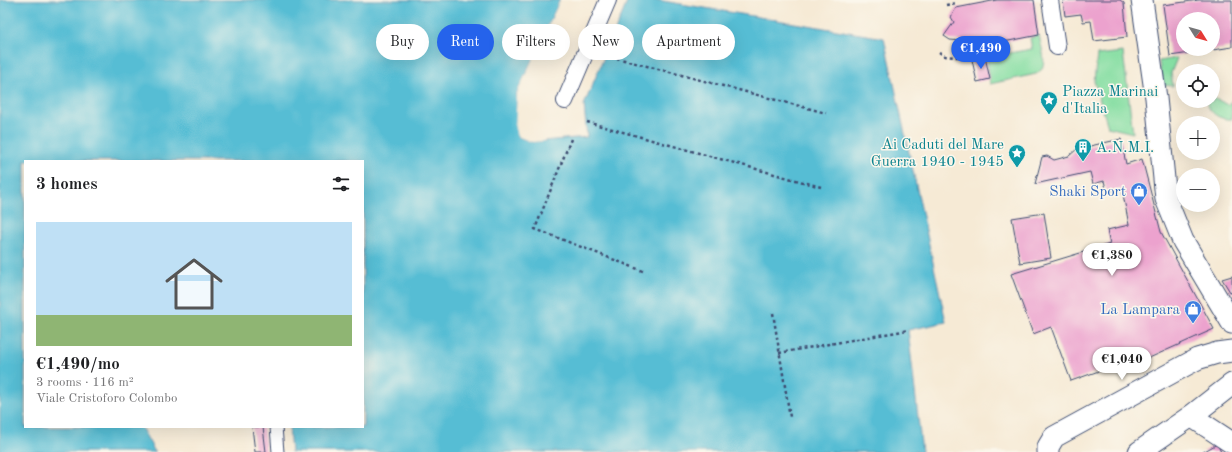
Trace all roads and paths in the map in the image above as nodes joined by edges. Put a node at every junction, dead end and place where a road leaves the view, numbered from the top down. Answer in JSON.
{"nodes":[{"id":1,"x":608,"y":0,"type":"edge"},
{"id":2,"x":1050,"y":0,"type":"edge"},
{"id":3,"x":1142,"y":0,"type":"edge"},
{"id":4,"x":956,"y":3,"type":"dead end"},
{"id":5,"x":946,"y":5,"type":"dead end"},
{"id":6,"x":1057,"y":47,"type":"dead end"},
{"id":7,"x":1008,"y":48,"type":"dead end"},
{"id":8,"x":939,"y":52,"type":"dead end"},
{"id":9,"x":623,"y":60,"type":"edge"},
{"id":10,"x":565,"y":101,"type":"dead end"},
{"id":11,"x":826,"y":113,"type":"dead end"},
{"id":12,"x":587,"y":122,"type":"dead end"},
{"id":13,"x":571,"y":139,"type":"dead end"},
{"id":14,"x":821,"y":187,"type":"dead end"},
{"id":15,"x":644,"y":271,"type":"dead end"},
{"id":16,"x":773,"y":313,"type":"dead end"},
{"id":17,"x":1232,"y":323,"type":"edge"},
{"id":18,"x":908,"y":330,"type":"dead end"},
{"id":19,"x":1232,"y":351,"type":"edge"},
{"id":20,"x":780,"y":353,"type":"junction"},
{"id":21,"x":1232,"y":384,"type":"edge"},
{"id":22,"x":1191,"y":416,"type":"junction"},
{"id":23,"x":790,"y":417,"type":"dead end"},
{"id":24,"x":276,"y":428,"type":"edge"},
{"id":25,"x":1232,"y":443,"type":"edge"},
{"id":26,"x":278,"y":452,"type":"edge"},
{"id":27,"x":1048,"y":452,"type":"edge"},
{"id":28,"x":1139,"y":452,"type":"edge"}],
"edges":[{"from":1,"to":10,"type":"street"},
{"from":2,"to":6,"type":"street"},
{"from":3,"to":17,"type":"street"},
{"from":4,"to":5,"type":"path"},
{"from":7,"to":8,"type":"path"},
{"from":9,"to":11,"type":"path"},
{"from":12,"to":14,"type":"path"},
{"from":13,"to":15,"type":"path"},
{"from":16,"to":20,"type":"path"},
{"from":18,"to":20,"type":"path"},
{"from":19,"to":27,"type":"street"},
{"from":20,"to":23,"type":"path"},
{"from":21,"to":22,"type":"street"},
{"from":22,"to":25,"type":"street"},
{"from":22,"to":28,"type":"street"},
{"from":24,"to":26,"type":"lane"}]}
